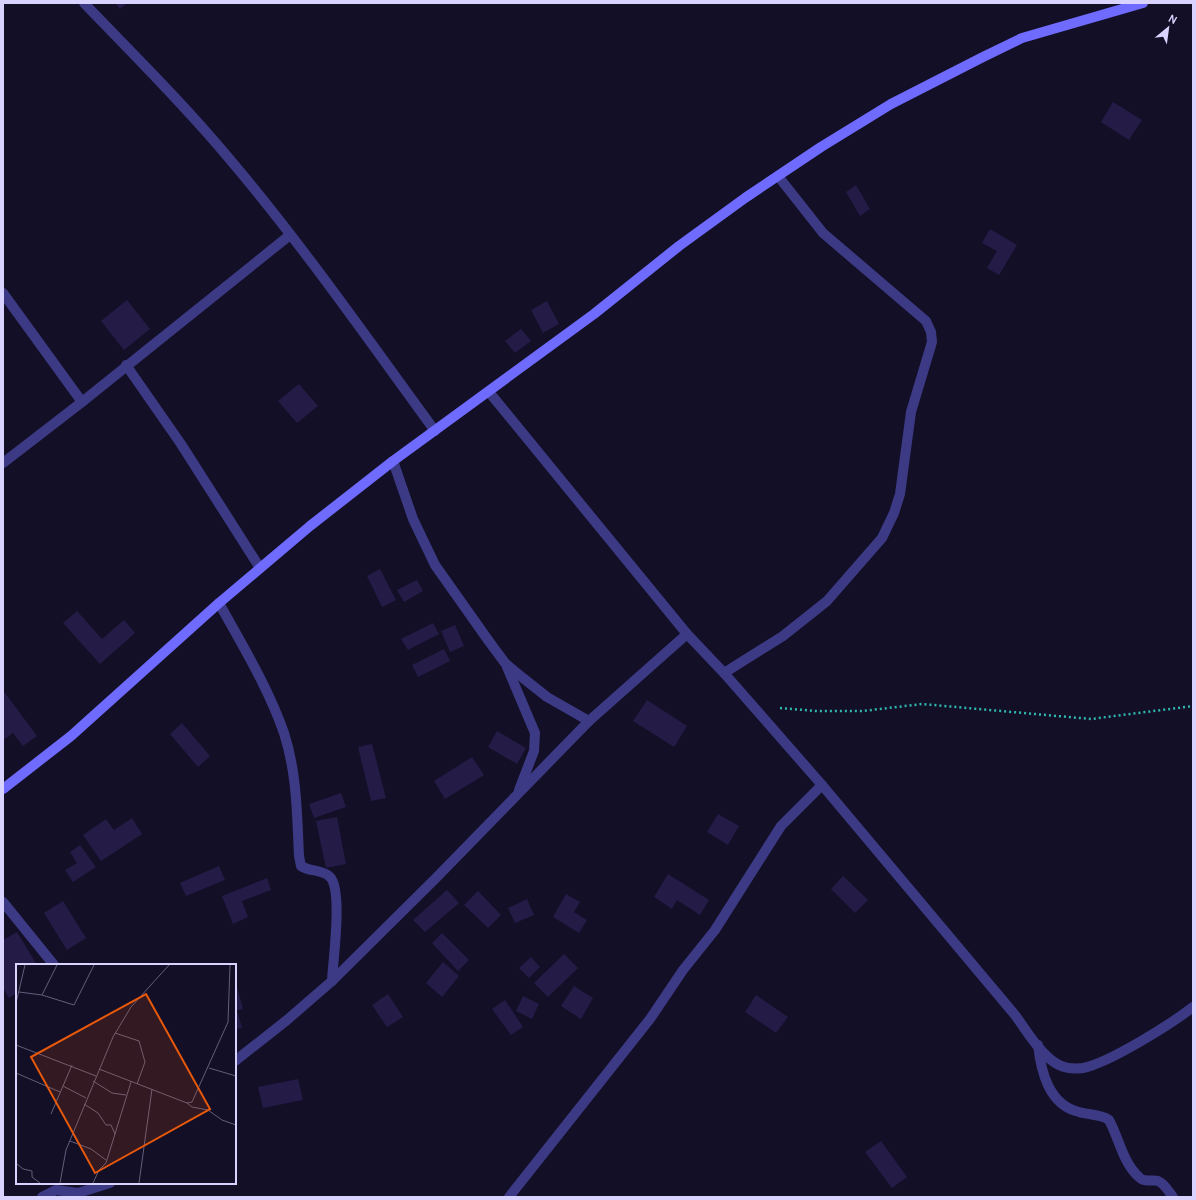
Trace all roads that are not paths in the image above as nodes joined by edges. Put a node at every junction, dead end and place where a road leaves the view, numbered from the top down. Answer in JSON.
{"nodes":[{"id":1,"x":84,"y":3,"type":"edge"},
{"id":2,"x":1143,"y":3,"type":"edge"},
{"id":3,"x":778,"y":176,"type":"junction"},
{"id":4,"x":290,"y":235,"type":"junction"},
{"id":5,"x":3,"y":293,"type":"edge"},
{"id":6,"x":126,"y":365,"type":"junction"},
{"id":7,"x":488,"y":392,"type":"junction"},
{"id":8,"x":82,"y":402,"type":"junction"},
{"id":9,"x":435,"y":431,"type":"junction"},
{"id":10,"x":393,"y":461,"type":"junction"},
{"id":11,"x":3,"y":463,"type":"edge"},
{"id":12,"x":260,"y":568,"type":"junction"},
{"id":13,"x":219,"y":603,"type":"junction"},
{"id":14,"x":687,"y":634,"type":"junction"},
{"id":15,"x":505,"y":663,"type":"junction"},
{"id":16,"x":724,"y":673,"type":"junction"},
{"id":17,"x":589,"y":721,"type":"junction"},
{"id":18,"x":822,"y":786,"type":"junction"},
{"id":19,"x":3,"y":789,"type":"edge"},
{"id":20,"x":517,"y":795,"type":"junction"},
{"id":21,"x":3,"y":902,"type":"edge"},
{"id":22,"x":53,"y":964,"type":"edge"},
{"id":23,"x":332,"y":981,"type":"junction"},
{"id":24,"x":1193,"y":1007,"type":"edge"},
{"id":25,"x":1038,"y":1045,"type":"junction"},
{"id":26,"x":236,"y":1059,"type":"edge"},
{"id":27,"x":107,"y":1184,"type":"edge"},
{"id":28,"x":42,"y":1197,"type":"edge"},
{"id":29,"x":509,"y":1197,"type":"edge"},
{"id":30,"x":1172,"y":1197,"type":"edge"}],
"edges":[{"from":1,"to":4,"type":"street"},
{"from":2,"to":3,"type":"street"},
{"from":3,"to":7,"type":"street"},
{"from":3,"to":16,"type":"street"},
{"from":4,"to":6,"type":"street"},
{"from":4,"to":9,"type":"street"},
{"from":5,"to":8,"type":"street"},
{"from":6,"to":8,"type":"street"},
{"from":6,"to":12,"type":"street"},
{"from":7,"to":9,"type":"street"},
{"from":7,"to":14,"type":"street"},
{"from":8,"to":11,"type":"street"},
{"from":9,"to":10,"type":"street"},
{"from":10,"to":12,"type":"street"},
{"from":10,"to":15,"type":"street"},
{"from":12,"to":13,"type":"street"},
{"from":13,"to":19,"type":"street"},
{"from":13,"to":23,"type":"street"},
{"from":14,"to":16,"type":"street"},
{"from":14,"to":17,"type":"street"},
{"from":15,"to":17,"type":"street"},
{"from":15,"to":20,"type":"street"},
{"from":16,"to":18,"type":"street"},
{"from":17,"to":20,"type":"street"},
{"from":18,"to":25,"type":"street"},
{"from":18,"to":29,"type":"street"},
{"from":20,"to":23,"type":"street"},
{"from":21,"to":22,"type":"street"},
{"from":23,"to":26,"type":"street"},
{"from":24,"to":25,"type":"street"},
{"from":25,"to":30,"type":"street"},
{"from":27,"to":28,"type":"street"}]}
